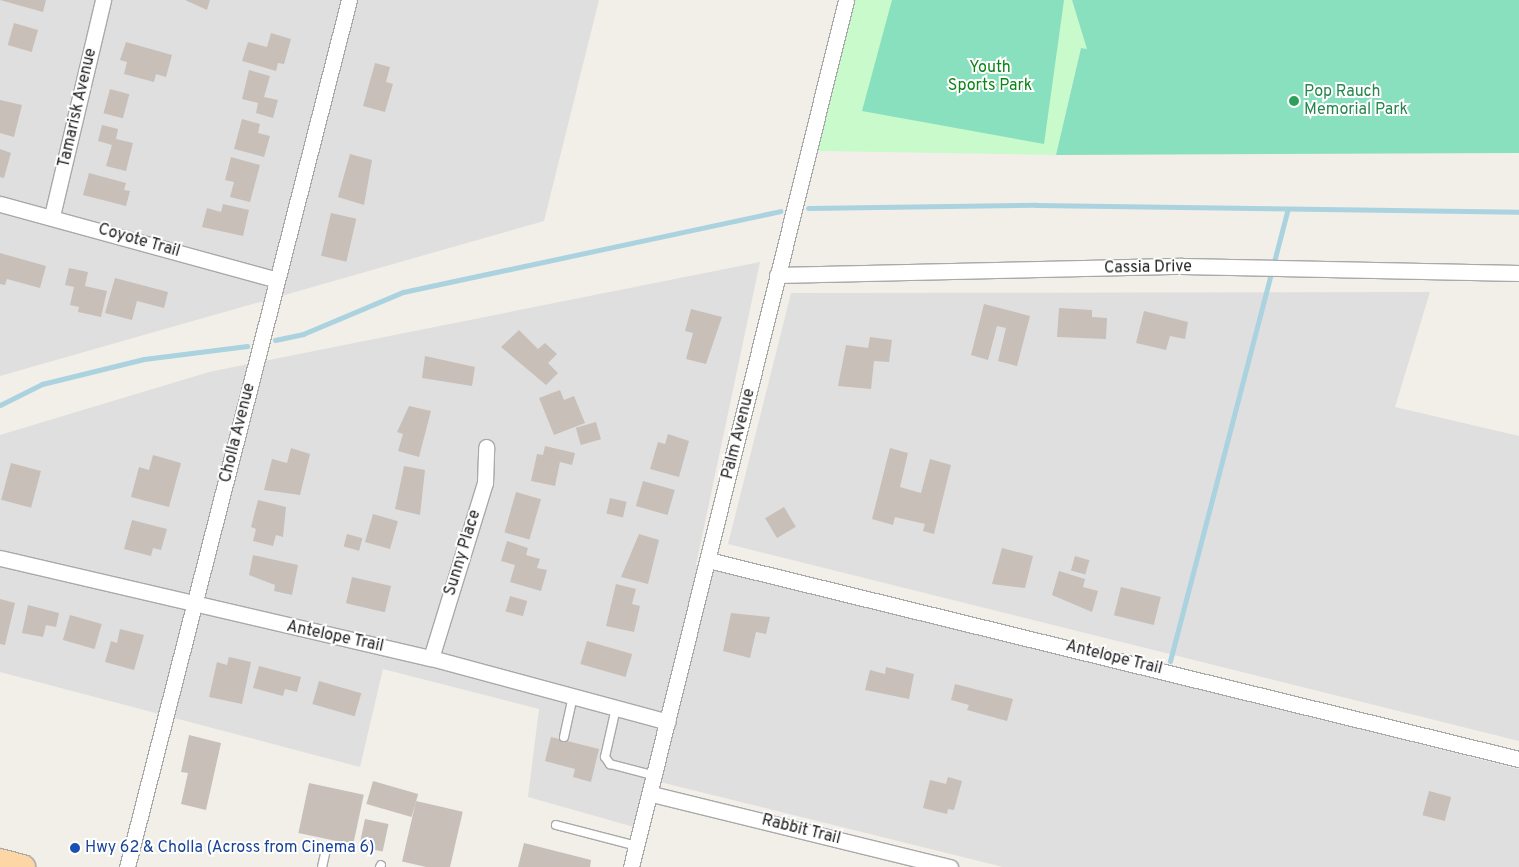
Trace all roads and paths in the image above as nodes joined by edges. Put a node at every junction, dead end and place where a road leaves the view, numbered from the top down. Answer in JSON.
{"nodes":[{"id":1,"x":103,"y":0,"type":"edge"},
{"id":2,"x":349,"y":0,"type":"edge"},
{"id":3,"x":846,"y":0,"type":"edge"},
{"id":4,"x":0,"y":204,"type":"edge"},
{"id":5,"x":52,"y":216,"type":"junction"},
{"id":6,"x":1519,"y":272,"type":"edge"},
{"id":7,"x":778,"y":275,"type":"junction"},
{"id":8,"x":277,"y":280,"type":"junction"},
{"id":9,"x":486,"y":447,"type":"dead end"},
{"id":10,"x":0,"y":558,"type":"edge"},
{"id":11,"x":708,"y":560,"type":"junction"},
{"id":12,"x":194,"y":606,"type":"junction"},
{"id":13,"x":431,"y":658,"type":"junction"},
{"id":14,"x":573,"y":696,"type":"junction"},
{"id":15,"x":616,"y":708,"type":"junction"},
{"id":16,"x":668,"y":722,"type":"junction"},
{"id":17,"x":564,"y":737,"type":"dead end"},
{"id":18,"x":1519,"y":759,"type":"edge"},
{"id":19,"x":656,"y":776,"type":"junction"},
{"id":20,"x":652,"y":794,"type":"junction"},
{"id":21,"x":556,"y":825,"type":"dead end"},
{"id":22,"x":637,"y":846,"type":"junction"},
{"id":23,"x":326,"y":850,"type":"dead end"},
{"id":24,"x":0,"y":861,"type":"edge"},
{"id":25,"x":22,"y":867,"type":"edge"},
{"id":26,"x":127,"y":867,"type":"edge"},
{"id":27,"x":322,"y":867,"type":"edge"},
{"id":28,"x":630,"y":867,"type":"edge"},
{"id":29,"x":950,"y":867,"type":"edge"}],
"edges":[{"from":1,"to":5,"type":"street","name":"Tamarisk Avenue"},
{"from":2,"to":8,"type":"street","name":"Cholla Avenue"},
{"from":3,"to":7,"type":"street","name":"Palm Avenue"},
{"from":4,"to":5,"type":"street","name":"Coyote Trail"},
{"from":5,"to":8,"type":"street","name":"Coyote Trail"},
{"from":6,"to":7,"type":"street","name":"Cassia Drive"},
{"from":7,"to":11,"type":"street","name":"Palm Avenue"},
{"from":8,"to":12,"type":"street","name":"Cholla Avenue"},
{"from":9,"to":13,"type":"street","name":"Sunny Place"},
{"from":10,"to":12,"type":"street","name":"Antelope Trail"},
{"from":11,"to":16,"type":"street","name":"Palm Avenue"},
{"from":11,"to":18,"type":"street","name":"Antelope Trail"},
{"from":12,"to":13,"type":"street","name":"Antelope Trail"},
{"from":12,"to":26,"type":"street","name":"Cholla Avenue"},
{"from":13,"to":14,"type":"street","name":"Antelope Trail"},
{"from":14,"to":15,"type":"street","name":"Antelope Trail"},
{"from":14,"to":17,"type":"lane"},
{"from":15,"to":16,"type":"street","name":"Antelope Trail"},
{"from":15,"to":19,"type":"lane"},
{"from":16,"to":19,"type":"street","name":"Palm Avenue"},
{"from":19,"to":20,"type":"street","name":"Palm Avenue"},
{"from":20,"to":22,"type":"street","name":"Palm Avenue"},
{"from":20,"to":29,"type":"street","name":"Rabbit Trail"},
{"from":21,"to":22,"type":"lane"},
{"from":22,"to":28,"type":"street","name":"Palm Avenue"},
{"from":23,"to":27,"type":"lane"},
{"from":24,"to":25,"type":"main road"}]}
